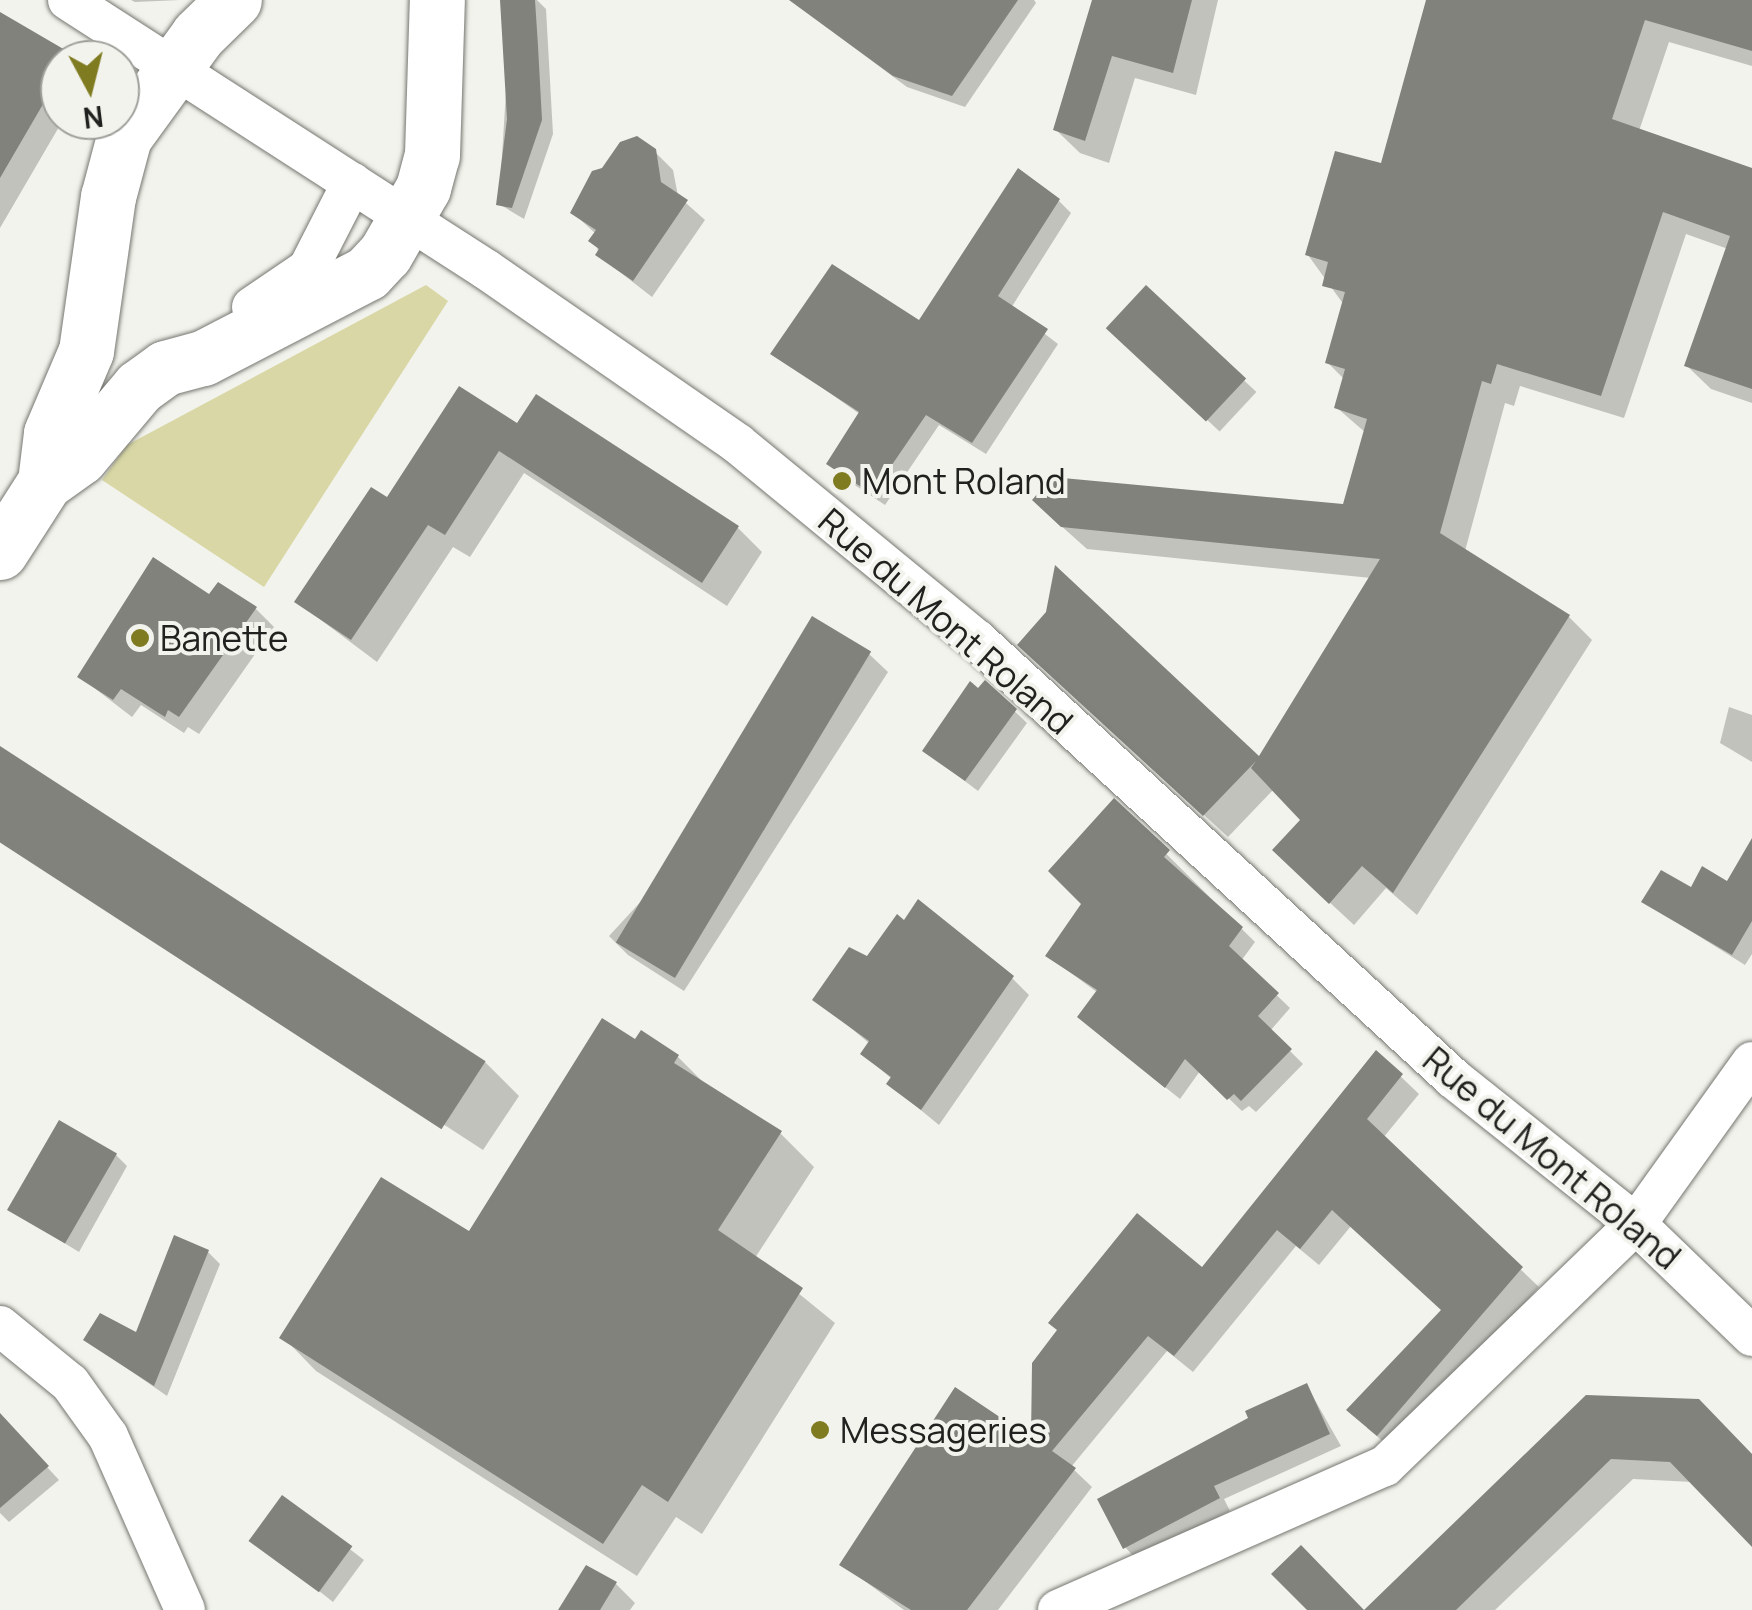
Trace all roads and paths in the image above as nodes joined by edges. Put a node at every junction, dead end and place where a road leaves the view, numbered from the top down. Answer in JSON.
{"nodes":[{"id":1,"x":68,"y":0,"type":"edge"},
{"id":2,"x":234,"y":0,"type":"edge"},
{"id":3,"x":437,"y":0,"type":"edge"},
{"id":4,"x":173,"y":67,"type":"junction"},
{"id":5,"x":352,"y":183,"type":"junction"},
{"id":6,"x":407,"y":218,"type":"junction"},
{"id":7,"x":166,"y":368,"type":"junction"},
{"id":8,"x":44,"y":482,"type":"junction"},
{"id":9,"x":0,"y":552,"type":"edge"},
{"id":10,"x":1752,"y":1062,"type":"edge"},
{"id":11,"x":1636,"y":1224,"type":"junction"},
{"id":12,"x":0,"y":1326,"type":"edge"},
{"id":13,"x":1752,"y":1336,"type":"edge"},
{"id":14,"x":185,"y":1610,"type":"edge"},
{"id":15,"x":1058,"y":1610,"type":"edge"}],
"edges":[{"from":1,"to":4,"type":"street","name":"Rue du Mont Roland"},
{"from":2,"to":4,"type":"main road"},
{"from":3,"to":6,"type":"main road"},
{"from":4,"to":5,"type":"street","name":"Rue du Mont Roland"},
{"from":4,"to":8,"type":"main road"},
{"from":5,"to":6,"type":"street","name":"Rue du Mont Roland"},
{"from":5,"to":7,"type":"street"},
{"from":6,"to":7,"type":"main road"},
{"from":6,"to":11,"type":"street","name":"Rue du Mont Roland"},
{"from":7,"to":8,"type":"main road"},
{"from":8,"to":9,"type":"main road"},
{"from":10,"to":11,"type":"street"},
{"from":11,"to":13,"type":"street","name":"Rue du Mont Roland"},
{"from":11,"to":15,"type":"street"},
{"from":12,"to":14,"type":"street"}]}
